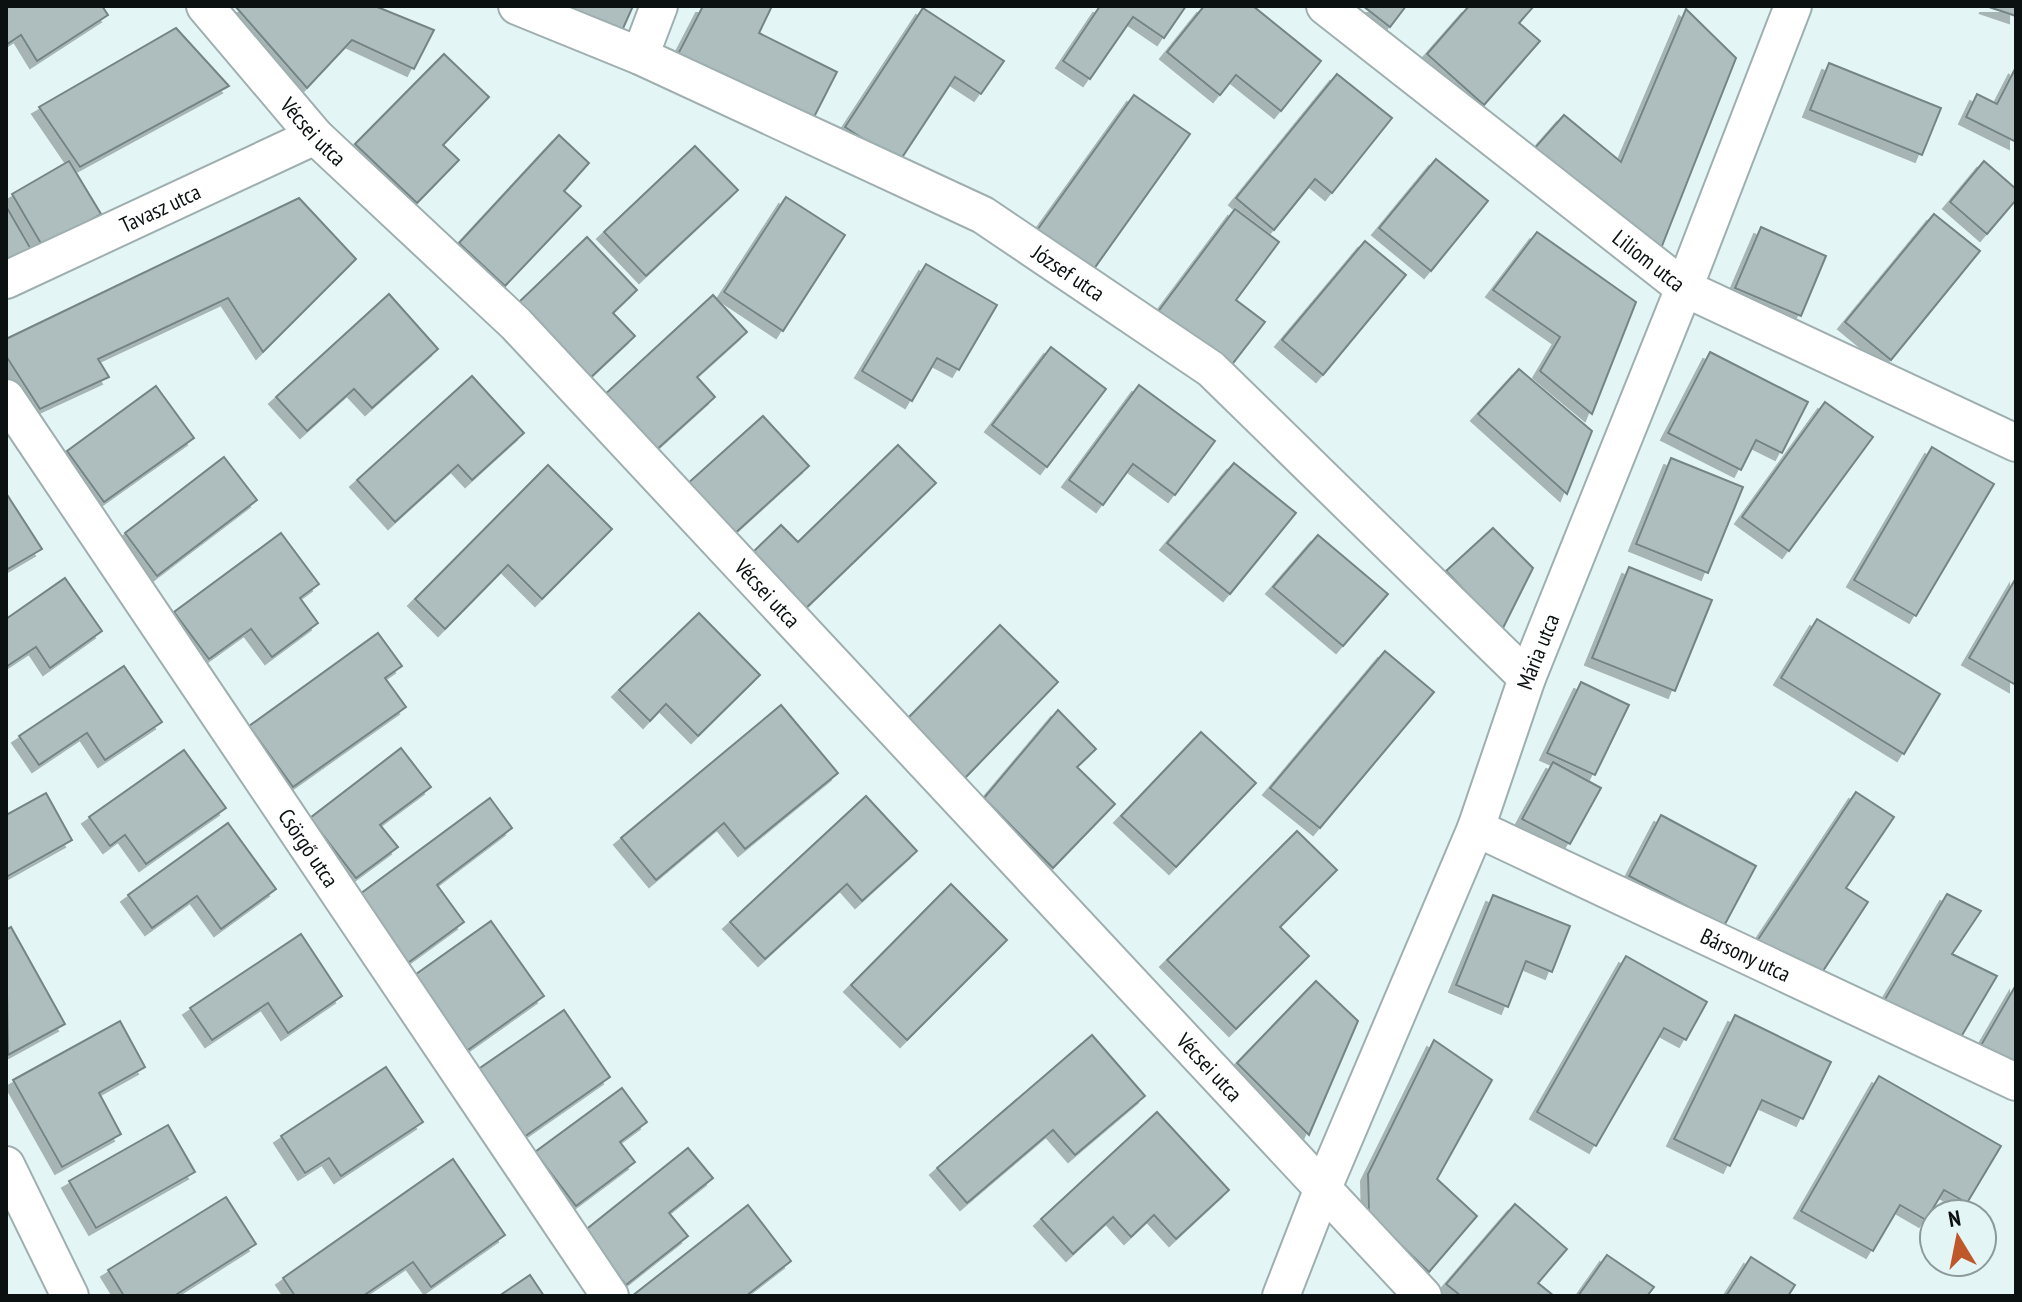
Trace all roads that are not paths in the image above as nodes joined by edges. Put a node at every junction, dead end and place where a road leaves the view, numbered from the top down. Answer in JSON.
{"nodes":[{"id":1,"x":205,"y":6,"type":"edge"},
{"id":2,"x":517,"y":6,"type":"edge"},
{"id":3,"x":659,"y":6,"type":"edge"},
{"id":4,"x":1325,"y":6,"type":"edge"},
{"id":5,"x":1793,"y":6,"type":"edge"},
{"id":6,"x":640,"y":56,"type":"junction"},
{"id":7,"x":315,"y":136,"type":"junction"},
{"id":8,"x":6,"y":280,"type":"edge"},
{"id":9,"x":1684,"y":288,"type":"junction"},
{"id":10,"x":6,"y":398,"type":"edge"},
{"id":11,"x":2016,"y":443,"type":"edge"},
{"id":12,"x":1527,"y":678,"type":"junction"},
{"id":13,"x":1476,"y":828,"type":"junction"},
{"id":14,"x":2016,"y":1082,"type":"edge"},
{"id":15,"x":6,"y":1165,"type":"edge"},
{"id":16,"x":1323,"y":1188,"type":"junction"},
{"id":17,"x":70,"y":1296,"type":"edge"},
{"id":18,"x":610,"y":1296,"type":"edge"},
{"id":19,"x":1281,"y":1296,"type":"edge"},
{"id":20,"x":1423,"y":1296,"type":"edge"}],
"edges":[{"from":1,"to":7,"type":"street","name":"Vécsei utca"},
{"from":2,"to":6,"type":"street","name":"József utca"},
{"from":3,"to":6,"type":"street"},
{"from":4,"to":9,"type":"street","name":"Liliom utca"},
{"from":5,"to":9,"type":"street","name":"Mária utca"},
{"from":6,"to":12,"type":"street","name":"József utca"},
{"from":7,"to":8,"type":"street","name":"Tavasz utca"},
{"from":7,"to":16,"type":"street","name":"Vécsei utca"},
{"from":9,"to":11,"type":"street","name":"Liliom utca"},
{"from":9,"to":12,"type":"street","name":"Mária utca"},
{"from":10,"to":18,"type":"street","name":"Csörgő utca"},
{"from":12,"to":13,"type":"street","name":"Mária utca"},
{"from":13,"to":14,"type":"street","name":"Bársony utca"},
{"from":13,"to":16,"type":"street","name":"Mária utca"},
{"from":15,"to":17,"type":"street"},
{"from":16,"to":19,"type":"street","name":"Mária utca"},
{"from":16,"to":20,"type":"street","name":"Vécsei utca"}]}
